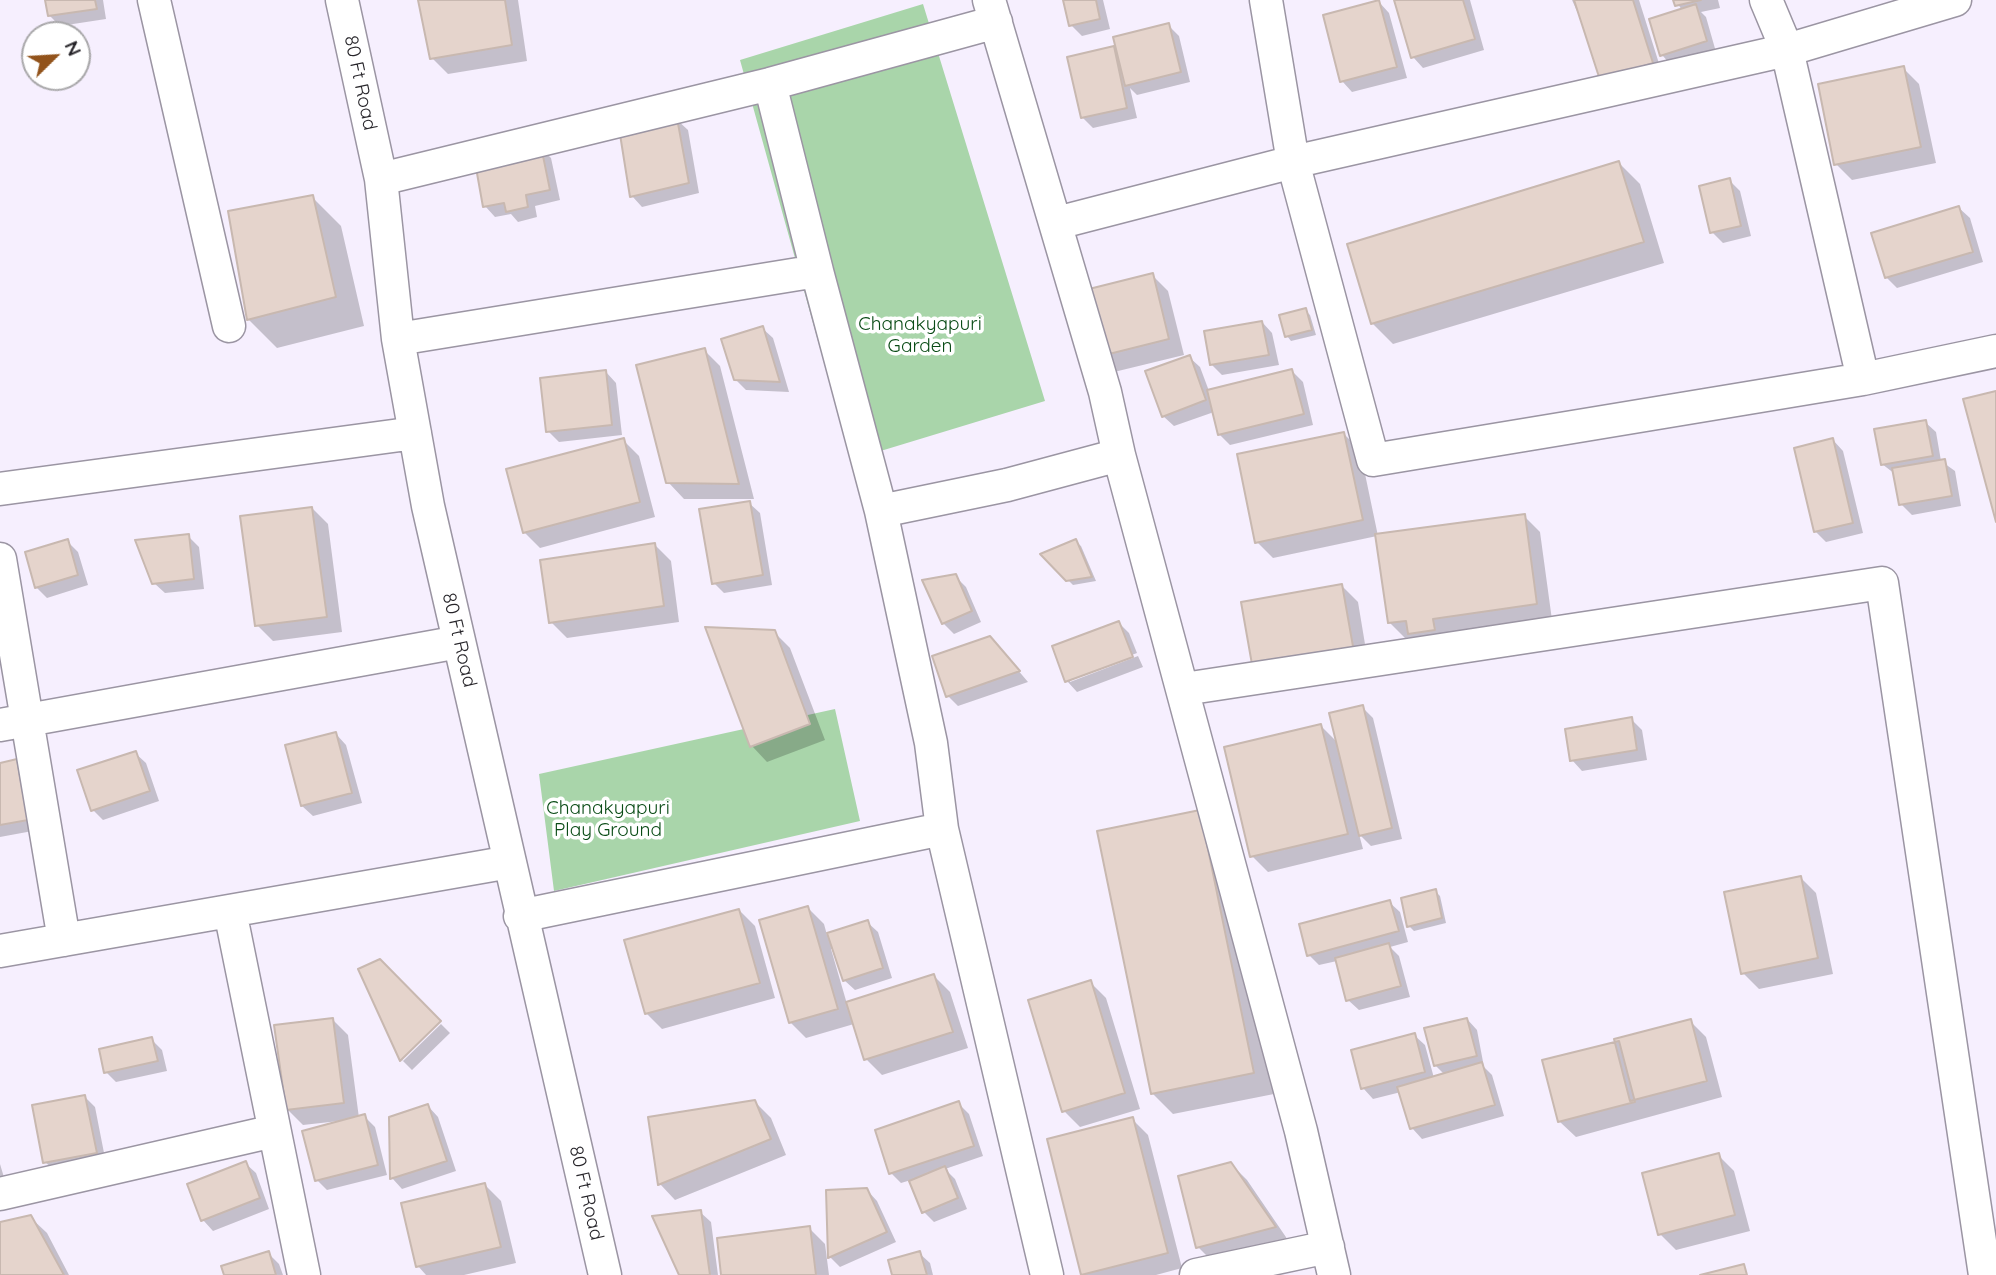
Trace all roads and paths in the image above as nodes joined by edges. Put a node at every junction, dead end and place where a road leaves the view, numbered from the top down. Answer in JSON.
{"nodes":[{"id":1,"x":154,"y":0,"type":"edge"},
{"id":2,"x":342,"y":0,"type":"edge"},
{"id":3,"x":1266,"y":0,"type":"edge"},
{"id":4,"x":1766,"y":0,"type":"edge"},
{"id":5,"x":1955,"y":0,"type":"edge"},
{"id":6,"x":993,"y":11,"type":"edge"},
{"id":7,"x":1787,"y":50,"type":"junction"},
{"id":8,"x":770,"y":84,"type":"junction"},
{"id":9,"x":1293,"y":162,"type":"junction"},
{"id":10,"x":381,"y":179,"type":"junction"},
{"id":11,"x":1056,"y":223,"type":"junction"},
{"id":12,"x":817,"y":271,"type":"junction"},
{"id":13,"x":229,"y":326,"type":"dead end"},
{"id":14,"x":398,"y":339,"type":"junction"},
{"id":15,"x":1996,"y":351,"type":"edge"},
{"id":16,"x":1863,"y":379,"type":"junction"},
{"id":17,"x":415,"y":433,"type":"junction"},
{"id":18,"x":1119,"y":455,"type":"junction"},
{"id":19,"x":0,"y":489,"type":"edge"},
{"id":20,"x":881,"y":511,"type":"junction"},
{"id":21,"x":0,"y":559,"type":"edge"},
{"id":22,"x":459,"y":642,"type":"junction"},
{"id":23,"x":1184,"y":689,"type":"junction"},
{"id":24,"x":13,"y":723,"type":"edge"},
{"id":25,"x":942,"y":828,"type":"junction"},
{"id":26,"x":510,"y":862,"type":"junction"},
{"id":27,"x":230,"y":911,"type":"junction"},
{"id":28,"x":520,"y":916,"type":"junction"},
{"id":29,"x":64,"y":940,"type":"junction"},
{"id":30,"x":0,"y":951,"type":"edge"},
{"id":31,"x":274,"y":1131,"type":"junction"},
{"id":32,"x":0,"y":1194,"type":"edge"},
{"id":33,"x":1331,"y":1261,"type":"edge"},
{"id":34,"x":304,"y":1275,"type":"edge"},
{"id":35,"x":605,"y":1275,"type":"edge"},
{"id":36,"x":1047,"y":1275,"type":"edge"},
{"id":37,"x":1196,"y":1275,"type":"edge"},
{"id":38,"x":1985,"y":1275,"type":"edge"}],
"edges":[{"from":1,"to":13,"type":"street"},
{"from":2,"to":10,"type":"street","name":"80 Ft Road"},
{"from":3,"to":9,"type":"street"},
{"from":4,"to":7,"type":"street"},
{"from":5,"to":7,"type":"street"},
{"from":6,"to":8,"type":"street"},
{"from":6,"to":11,"type":"street"},
{"from":7,"to":9,"type":"street"},
{"from":7,"to":16,"type":"street"},
{"from":8,"to":10,"type":"street"},
{"from":8,"to":12,"type":"street"},
{"from":9,"to":11,"type":"street"},
{"from":9,"to":16,"type":"street"},
{"from":10,"to":14,"type":"street","name":"80 Ft Road"},
{"from":11,"to":18,"type":"street"},
{"from":12,"to":14,"type":"street"},
{"from":12,"to":20,"type":"street"},
{"from":14,"to":17,"type":"street","name":"80 Ft Road"},
{"from":15,"to":16,"type":"street"},
{"from":17,"to":19,"type":"street"},
{"from":17,"to":22,"type":"street","name":"80 Ft Road"},
{"from":18,"to":20,"type":"street"},
{"from":18,"to":23,"type":"street"},
{"from":20,"to":25,"type":"street"},
{"from":21,"to":24,"type":"street"},
{"from":22,"to":24,"type":"street"},
{"from":22,"to":26,"type":"street","name":"80 Ft Road"},
{"from":23,"to":33,"type":"street"},
{"from":23,"to":38,"type":"street"},
{"from":24,"to":29,"type":"street"},
{"from":25,"to":28,"type":"street"},
{"from":25,"to":36,"type":"street"},
{"from":26,"to":27,"type":"street"},
{"from":26,"to":28,"type":"street","name":"80 Ft Road"},
{"from":27,"to":29,"type":"street"},
{"from":27,"to":31,"type":"street"},
{"from":28,"to":35,"type":"street","name":"80 Ft Road"},
{"from":29,"to":30,"type":"street"},
{"from":31,"to":32,"type":"street"},
{"from":31,"to":34,"type":"street"},
{"from":33,"to":37,"type":"street"}]}
